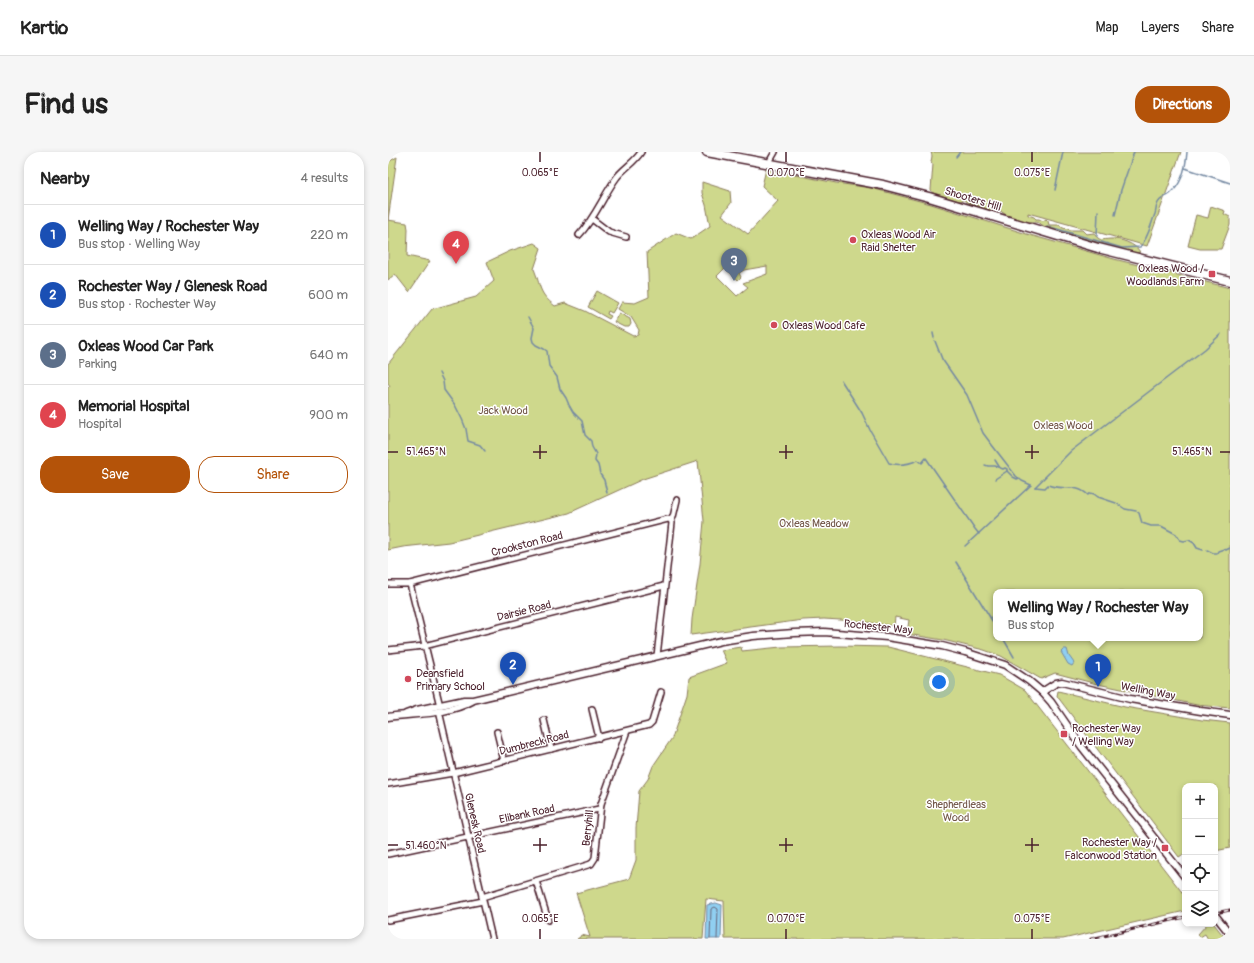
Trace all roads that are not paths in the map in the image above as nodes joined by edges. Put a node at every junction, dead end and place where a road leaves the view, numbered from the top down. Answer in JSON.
{"nodes":[{"id":1,"x":641,"y":152,"type":"edge"},
{"id":2,"x":707,"y":152,"type":"edge"},
{"id":3,"x":775,"y":152,"type":"edge"},
{"id":4,"x":770,"y":164,"type":"junction"},
{"id":5,"x":592,"y":219,"type":"junction"},
{"id":6,"x":579,"y":236,"type":"dead end"},
{"id":7,"x":626,"y":237,"type":"dead end"},
{"id":8,"x":1230,"y":281,"type":"edge"},
{"id":9,"x":677,"y":500,"type":"dead end"},
{"id":10,"x":671,"y":520,"type":"junction"},
{"id":11,"x":388,"y":584,"type":"edge"},
{"id":12,"x":410,"y":584,"type":"junction"},
{"id":13,"x":664,"y":586,"type":"junction"},
{"id":14,"x":424,"y":646,"type":"junction"},
{"id":15,"x":388,"y":650,"type":"edge"},
{"id":16,"x":657,"y":656,"type":"junction"},
{"id":17,"x":661,"y":692,"type":"dead end"},
{"id":18,"x":1042,"y":692,"type":"junction"},
{"id":19,"x":439,"y":708,"type":"junction"},
{"id":20,"x":592,"y":709,"type":"dead end"},
{"id":21,"x":1230,"y":715,"type":"edge"},
{"id":22,"x":388,"y":717,"type":"edge"},
{"id":23,"x":544,"y":720,"type":"dead end"},
{"id":24,"x":627,"y":731,"type":"junction"},
{"id":25,"x":497,"y":732,"type":"dead end"},
{"id":26,"x":599,"y":738,"type":"junction"},
{"id":27,"x":551,"y":749,"type":"junction"},
{"id":28,"x":504,"y":761,"type":"junction"},
{"id":29,"x":453,"y":773,"type":"junction"},
{"id":30,"x":388,"y":784,"type":"edge"},
{"id":31,"x":599,"y":809,"type":"junction"},
{"id":32,"x":468,"y":837,"type":"junction"},
{"id":33,"x":388,"y":854,"type":"edge"},
{"id":34,"x":1182,"y":873,"type":"edge"},
{"id":35,"x":536,"y":881,"type":"junction"},
{"id":36,"x":482,"y":899,"type":"junction"},
{"id":37,"x":1218,"y":919,"type":"edge"},
{"id":38,"x":388,"y":920,"type":"edge"},
{"id":39,"x":548,"y":920,"type":"dead end"},
{"id":40,"x":1228,"y":931,"type":"edge"},
{"id":41,"x":492,"y":939,"type":"edge"}],
"edges":[{"from":1,"to":5,"type":"street"},
{"from":2,"to":4,"type":"main road","name":"Shooters Hill"},
{"from":3,"to":4,"type":"street"},
{"from":4,"to":8,"type":"main road","name":"Shooters Hill"},
{"from":5,"to":6,"type":"street"},
{"from":5,"to":7,"type":"street"},
{"from":9,"to":10,"type":"street"},
{"from":10,"to":12,"type":"street","name":"Crookston Road"},
{"from":10,"to":13,"type":"street"},
{"from":11,"to":12,"type":"street","name":"Crookston Road"},
{"from":12,"to":14,"type":"street","name":"Glenesk Road"},
{"from":13,"to":14,"type":"street","name":"Dairsie Road"},
{"from":13,"to":16,"type":"street"},
{"from":14,"to":15,"type":"street","name":"Dairsie Road"},
{"from":14,"to":19,"type":"street","name":"Glenesk Road"},
{"from":16,"to":18,"type":"street","name":"Rochester Way"},
{"from":16,"to":19,"type":"street","name":"Rochester Way"},
{"from":17,"to":24,"type":"street","name":"Dumbreck Road"},
{"from":18,"to":21,"type":"street","name":"Welling Way"},
{"from":18,"to":34,"type":"street","name":"Rochester Way"},
{"from":19,"to":22,"type":"street","name":"Rochester Way"},
{"from":19,"to":29,"type":"street","name":"Glenesk Road"},
{"from":20,"to":26,"type":"street"},
{"from":23,"to":27,"type":"street"},
{"from":24,"to":26,"type":"street","name":"Dumbreck Road"},
{"from":24,"to":31,"type":"street","name":"Berryhill"},
{"from":25,"to":28,"type":"street"},
{"from":26,"to":27,"type":"street","name":"Dumbreck Road"},
{"from":27,"to":28,"type":"street","name":"Dumbreck Road"},
{"from":28,"to":29,"type":"street","name":"Dumbreck Road"},
{"from":29,"to":30,"type":"street","name":"Dumbreck Road"},
{"from":29,"to":32,"type":"street","name":"Glenesk Road"},
{"from":31,"to":32,"type":"street","name":"Elibank Road"},
{"from":31,"to":35,"type":"street","name":"Berryhill"},
{"from":32,"to":33,"type":"street","name":"Elibank Road"},
{"from":32,"to":36,"type":"street","name":"Glenesk Road"},
{"from":35,"to":36,"type":"street","name":"Berryhill"},
{"from":35,"to":39,"type":"street"},
{"from":36,"to":38,"type":"street","name":"Berryhill"},
{"from":36,"to":41,"type":"street","name":"Glenesk Road"},
{"from":37,"to":40,"type":"street"}]}
